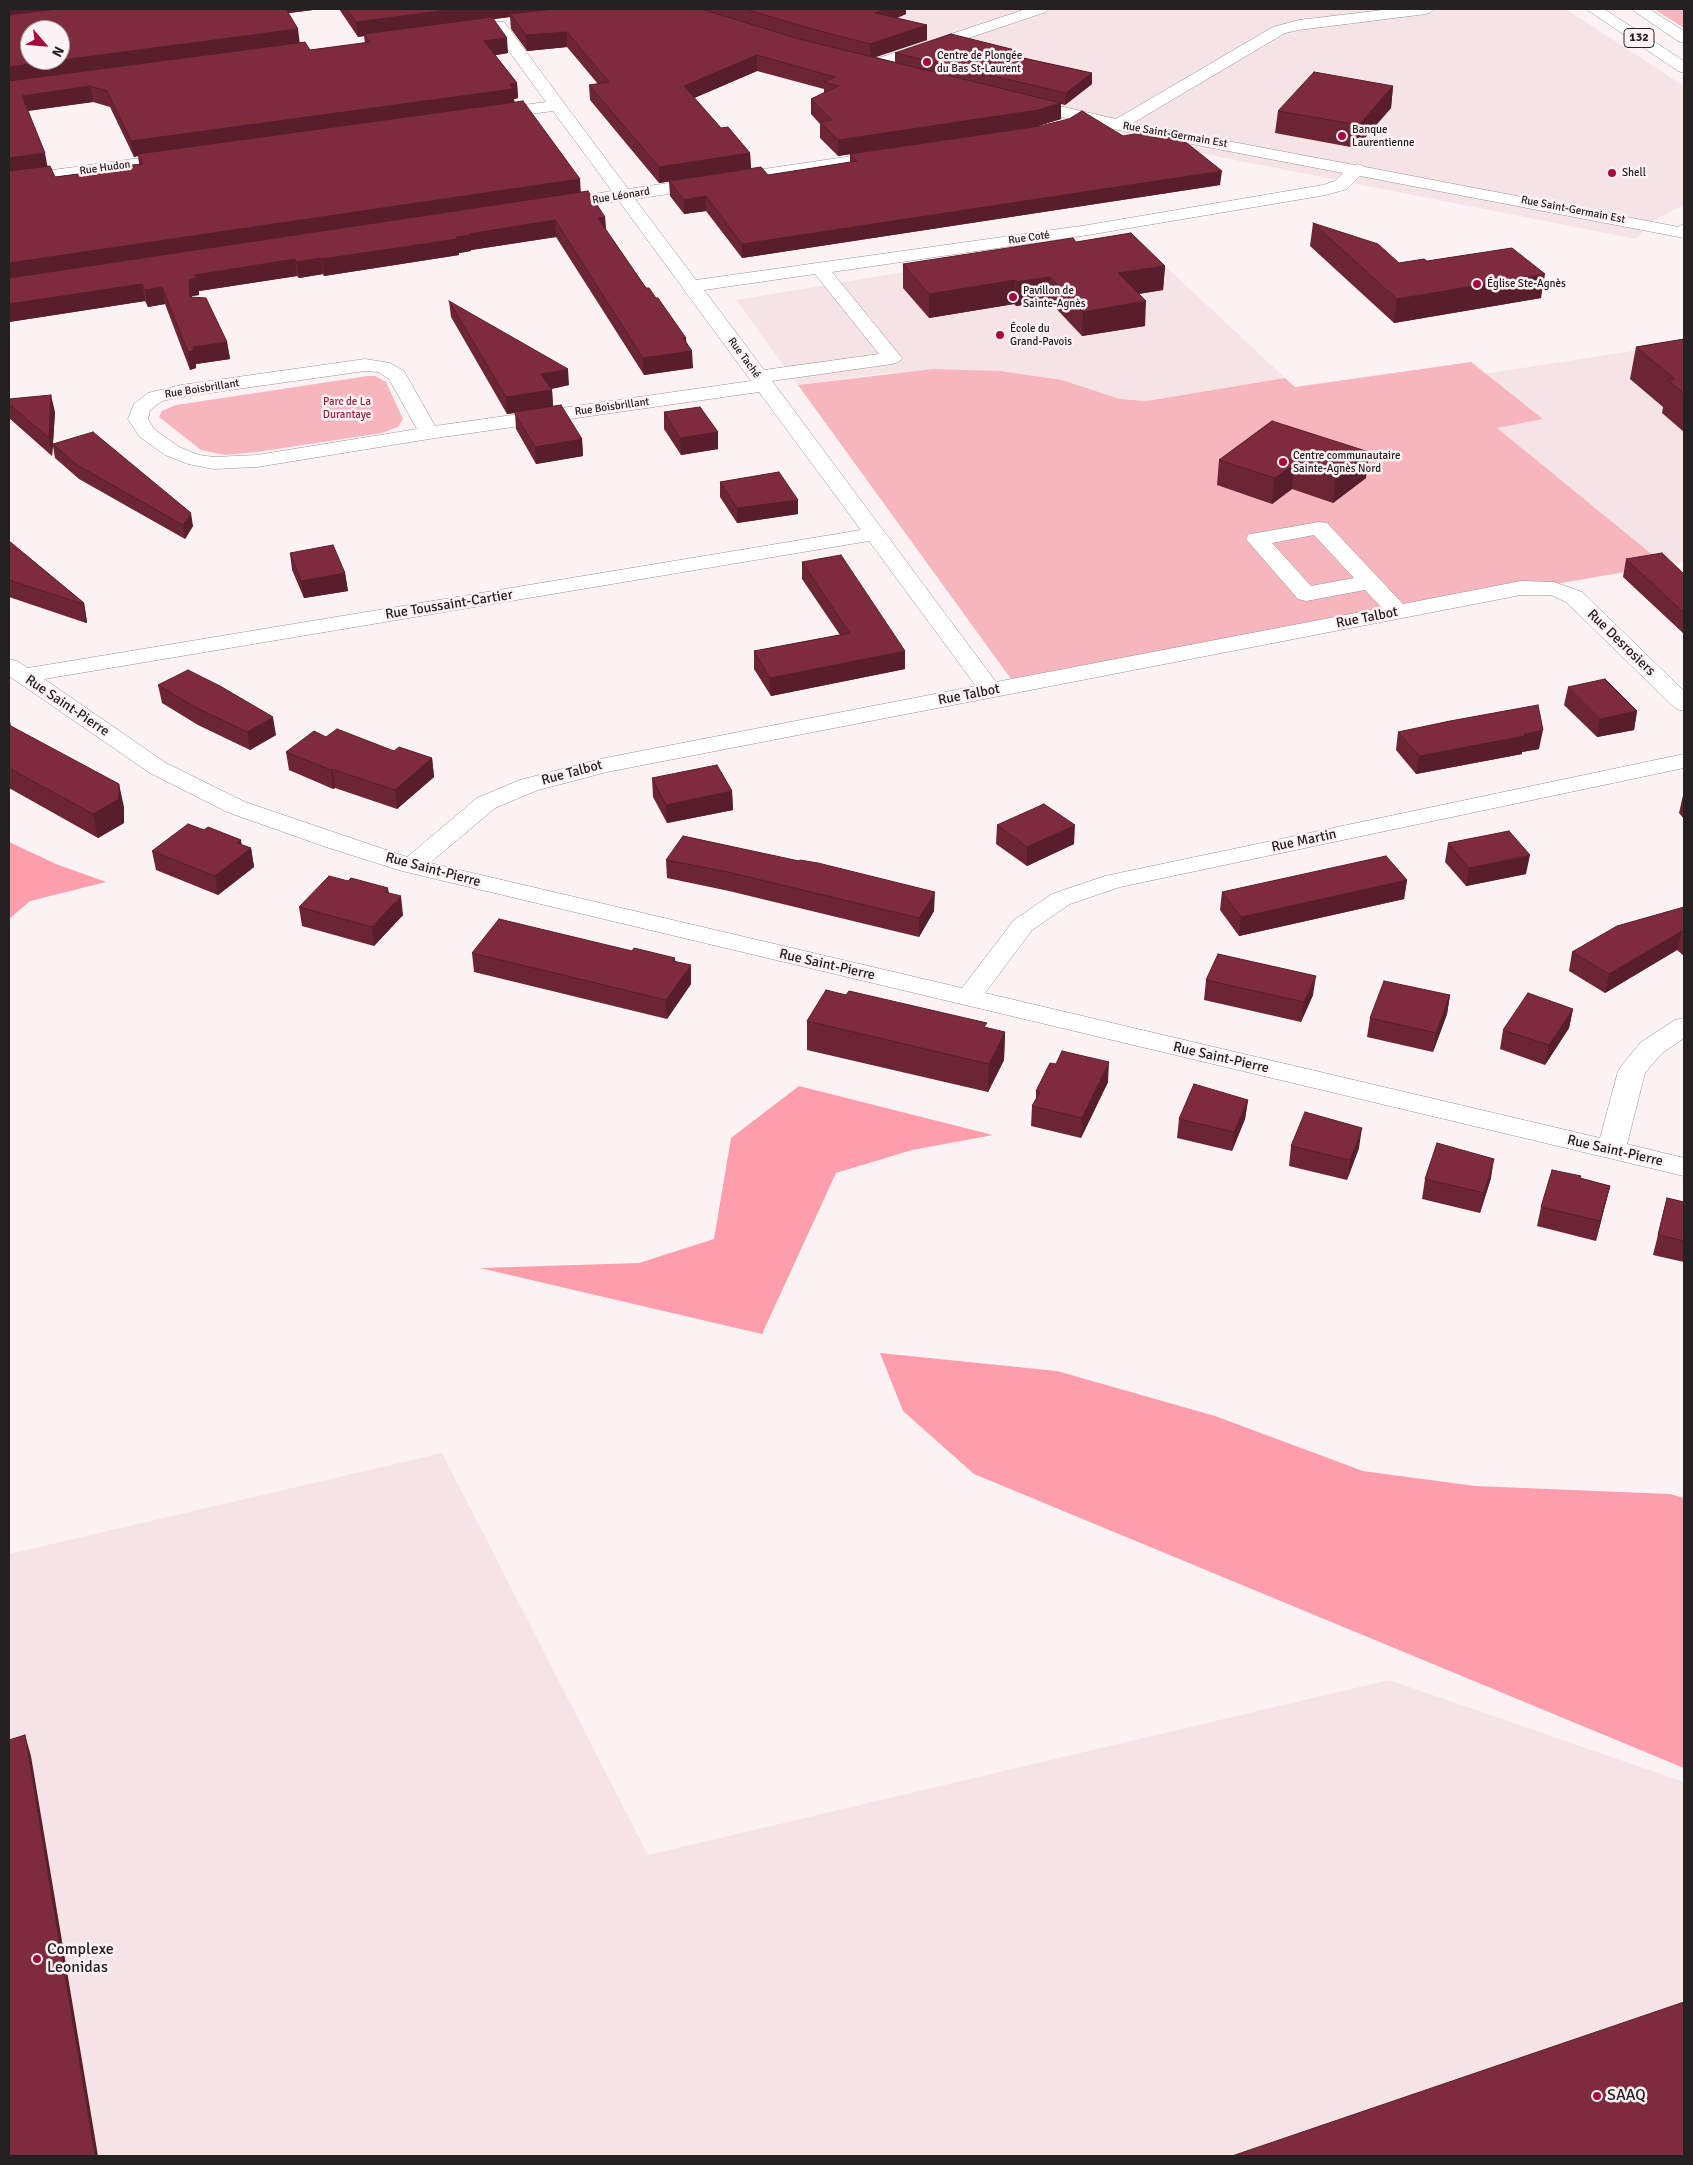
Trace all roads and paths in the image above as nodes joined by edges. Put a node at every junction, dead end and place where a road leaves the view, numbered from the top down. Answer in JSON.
{"nodes":[{"id":1,"x":1039,"y":9,"type":"edge"},
{"id":2,"x":1426,"y":9,"type":"edge"},
{"id":3,"x":1594,"y":9,"type":"edge"},
{"id":4,"x":1639,"y":9,"type":"edge"},
{"id":5,"x":518,"y":22,"type":"edge"},
{"id":6,"x":1684,"y":38,"type":"edge"},
{"id":7,"x":854,"y":60,"type":"edge"},
{"id":8,"x":873,"y":65,"type":"junction"},
{"id":9,"x":1684,"y":68,"type":"edge"},
{"id":10,"x":900,"y":72,"type":"edge"},
{"id":11,"x":1009,"y":99,"type":"edge"},
{"id":12,"x":557,"y":105,"type":"junction"},
{"id":13,"x":479,"y":116,"type":"edge"},
{"id":14,"x":1082,"y":116,"type":"junction"},
{"id":15,"x":1118,"y":125,"type":"junction"},
{"id":16,"x":1054,"y":129,"type":"edge"},
{"id":17,"x":900,"y":154,"type":"edge"},
{"id":18,"x":195,"y":156,"type":"edge"},
{"id":19,"x":1358,"y":169,"type":"junction"},
{"id":20,"x":9,"y":181,"type":"edge"},
{"id":21,"x":624,"y":195,"type":"junction"},
{"id":22,"x":536,"y":208,"type":"edge"},
{"id":23,"x":1683,"y":231,"type":"edge"},
{"id":24,"x":820,"y":268,"type":"junction"},
{"id":25,"x":691,"y":286,"type":"junction"},
{"id":26,"x":762,"y":381,"type":"junction"},
{"id":27,"x":429,"y":433,"type":"junction"},
{"id":28,"x":874,"y":534,"type":"junction"},
{"id":29,"x":1370,"y":582,"type":"junction"},
{"id":30,"x":1554,"y":589,"type":"joint"},
{"id":31,"x":1398,"y":612,"type":"junction"},
{"id":32,"x":16,"y":671,"type":"edge"},
{"id":33,"x":991,"y":691,"type":"junction"},
{"id":34,"x":1684,"y":704,"type":"edge"},
{"id":35,"x":1684,"y":761,"type":"edge"},
{"id":36,"x":411,"y":866,"type":"junction"},
{"id":37,"x":968,"y":998,"type":"junction"},
{"id":38,"x":1684,"y":1026,"type":"edge"},
{"id":39,"x":1612,"y":1150,"type":"junction"},
{"id":40,"x":1684,"y":1166,"type":"edge"}],
"edges":[{"from":1,"to":8,"type":"street"},
{"from":2,"to":15,"type":"street"},
{"from":3,"to":9,"type":"street","number":"132"},
{"from":4,"to":6,"type":"street","number":"132"},
{"from":5,"to":12,"type":"street","name":"Rue Taché"},
{"from":7,"to":8,"type":"street"},
{"from":8,"to":10,"type":"street"},
{"from":11,"to":14,"type":"street","name":"Rue Saint-Germain Est"},
{"from":12,"to":13,"type":"street"},
{"from":12,"to":21,"type":"street","name":"Rue Taché"},
{"from":14,"to":15,"type":"street","name":"Rue Saint-Germain Est"},
{"from":14,"to":16,"type":"street"},
{"from":15,"to":19,"type":"street","name":"Rue Saint-Germain Est"},
{"from":17,"to":21,"type":"street","name":"Rue Léonard"},
{"from":18,"to":20,"type":"street","name":"Rue Hudon"},
{"from":19,"to":23,"type":"street","name":"Rue Saint-Germain Est"},
{"from":19,"to":24,"type":"street","name":"Rue Coté"},
{"from":21,"to":22,"type":"street","name":"Rue Léonard"},
{"from":21,"to":25,"type":"street","name":"Rue Taché"},
{"from":24,"to":25,"type":"street","name":"Rue Coté"},
{"from":24,"to":26,"type":"street","name":"Rue Boisbrillant"},
{"from":25,"to":26,"type":"street","name":"Rue Taché"},
{"from":26,"to":27,"type":"street","name":"Rue Boisbrillant"},
{"from":26,"to":28,"type":"street","name":"Rue Taché"},
{"from":27,"to":27,"type":"street","name":"Rue Boisbrillant"},
{"from":28,"to":32,"type":"street","name":"Rue Toussaint-Cartier"},
{"from":28,"to":33,"type":"street","name":"Rue Taché"},
{"from":29,"to":29,"type":"street"},
{"from":29,"to":31,"type":"street"},
{"from":30,"to":31,"type":"street","name":"Rue Talbot"},
{"from":30,"to":34,"type":"street","name":"Rue Desrosiers"},
{"from":31,"to":33,"type":"street","name":"Rue Talbot"},
{"from":32,"to":36,"type":"street","name":"Rue Saint-Pierre"},
{"from":33,"to":36,"type":"street","name":"Rue Talbot"},
{"from":35,"to":37,"type":"street","name":"Rue Martin"},
{"from":36,"to":37,"type":"street","name":"Rue Saint-Pierre"},
{"from":37,"to":39,"type":"street","name":"Rue Saint-Pierre"},
{"from":38,"to":39,"type":"street"},
{"from":39,"to":40,"type":"street","name":"Rue Saint-Pierre"}]}
